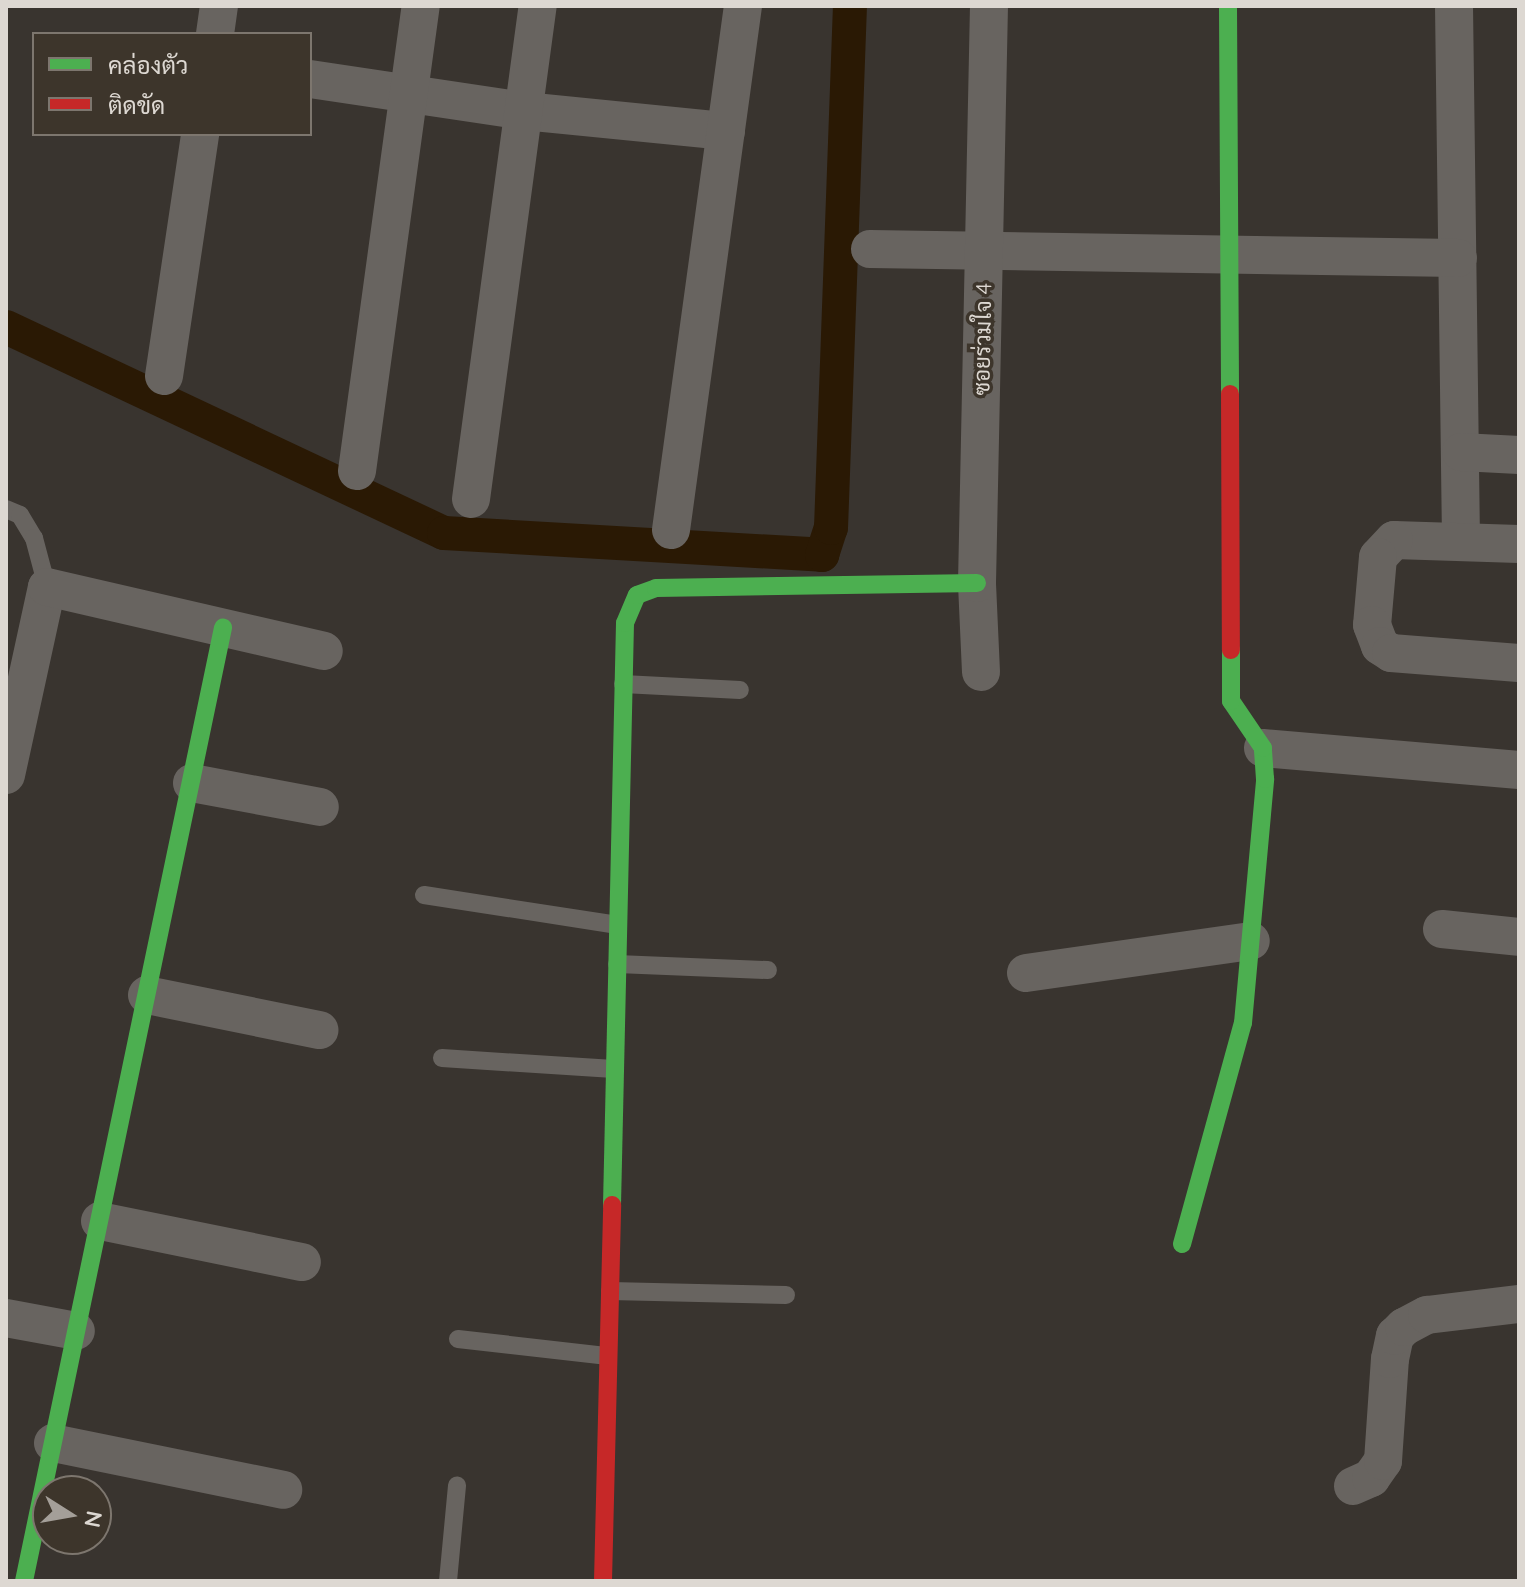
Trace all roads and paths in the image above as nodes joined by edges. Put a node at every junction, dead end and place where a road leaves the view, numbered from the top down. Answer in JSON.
{"nodes":[{"id":1,"x":219,"y":6,"type":"edge"},
{"id":2,"x":421,"y":6,"type":"edge"},
{"id":3,"x":538,"y":6,"type":"edge"},
{"id":4,"x":743,"y":6,"type":"edge"},
{"id":5,"x":989,"y":6,"type":"edge"},
{"id":6,"x":1228,"y":6,"type":"edge"},
{"id":7,"x":1454,"y":6,"type":"edge"},
{"id":8,"x":215,"y":32,"type":"edge"},
{"id":9,"x":312,"y":79,"type":"edge"},
{"id":10,"x":409,"y":93,"type":"junction"},
{"id":11,"x":524,"y":111,"type":"junction"},
{"id":12,"x":726,"y":131,"type":"junction"},
{"id":13,"x":200,"y":136,"type":"edge"},
{"id":14,"x":870,"y":249,"type":"dead end"},
{"id":15,"x":985,"y":250,"type":"junction"},
{"id":16,"x":1230,"y":255,"type":"junction"},
{"id":17,"x":1458,"y":258,"type":"junction"},
{"id":18,"x":164,"y":376,"type":"dead end"},
{"id":19,"x":1461,"y":452,"type":"junction"},
{"id":20,"x":1519,"y":455,"type":"edge"},
{"id":21,"x":357,"y":471,"type":"dead end"},
{"id":22,"x":471,"y":499,"type":"dead end"},
{"id":23,"x":6,"y":509,"type":"edge"},
{"id":24,"x":671,"y":530,"type":"dead end"},
{"id":25,"x":1461,"y":541,"type":"junction"},
{"id":26,"x":1519,"y":544,"type":"edge"},
{"id":27,"x":977,"y":583,"type":"junction"},
{"id":28,"x":47,"y":587,"type":"junction"},
{"id":29,"x":223,"y":628,"type":"junction"},
{"id":30,"x":324,"y":651,"type":"dead end"},
{"id":31,"x":1519,"y":663,"type":"edge"},
{"id":32,"x":981,"y":672,"type":"dead end"},
{"id":33,"x":623,"y":684,"type":"junction"},
{"id":34,"x":740,"y":690,"type":"dead end"},
{"id":35,"x":1263,"y":748,"type":"junction"},
{"id":36,"x":1519,"y":770,"type":"edge"},
{"id":37,"x":6,"y":775,"type":"edge"},
{"id":38,"x":192,"y":783,"type":"junction"},
{"id":39,"x":320,"y":807,"type":"dead end"},
{"id":40,"x":424,"y":895,"type":"dead end"},
{"id":41,"x":618,"y":925,"type":"junction"},
{"id":42,"x":1442,"y":929,"type":"dead end"},
{"id":43,"x":1519,"y":937,"type":"edge"},
{"id":44,"x":1251,"y":941,"type":"junction"},
{"id":45,"x":617,"y":964,"type":"junction"},
{"id":46,"x":768,"y":970,"type":"dead end"},
{"id":47,"x":1026,"y":973,"type":"dead end"},
{"id":48,"x":147,"y":995,"type":"junction"},
{"id":49,"x":319,"y":1030,"type":"dead end"},
{"id":50,"x":442,"y":1058,"type":"dead end"},
{"id":51,"x":614,"y":1069,"type":"junction"},
{"id":52,"x":100,"y":1221,"type":"junction"},
{"id":53,"x":1182,"y":1244,"type":"dead end"},
{"id":54,"x":302,"y":1262,"type":"dead end"},
{"id":55,"x":610,"y":1291,"type":"junction"},
{"id":56,"x":786,"y":1295,"type":"dead end"},
{"id":57,"x":1519,"y":1304,"type":"edge"},
{"id":58,"x":6,"y":1318,"type":"edge"},
{"id":59,"x":76,"y":1331,"type":"junction"},
{"id":60,"x":458,"y":1339,"type":"dead end"},
{"id":61,"x":608,"y":1356,"type":"junction"},
{"id":62,"x":53,"y":1443,"type":"junction"},
{"id":63,"x":457,"y":1485,"type":"dead end"},
{"id":64,"x":1353,"y":1486,"type":"dead end"},
{"id":65,"x":283,"y":1490,"type":"dead end"},
{"id":66,"x":24,"y":1581,"type":"edge"},
{"id":67,"x":448,"y":1581,"type":"edge"},
{"id":68,"x":603,"y":1581,"type":"edge"}],
"edges":[{"from":1,"to":8,"type":"street"},
{"from":2,"to":10,"type":"street"},
{"from":3,"to":11,"type":"street"},
{"from":4,"to":12,"type":"street"},
{"from":5,"to":15,"type":"street","name":"ซอยร่วมใจ 4"},
{"from":6,"to":16,"type":"street"},
{"from":7,"to":17,"type":"street"},
{"from":9,"to":10,"type":"street"},
{"from":10,"to":11,"type":"street"},
{"from":10,"to":21,"type":"street"},
{"from":11,"to":12,"type":"street"},
{"from":11,"to":22,"type":"street"},
{"from":12,"to":24,"type":"street"},
{"from":13,"to":18,"type":"street"},
{"from":14,"to":15,"type":"street"},
{"from":15,"to":16,"type":"street"},
{"from":15,"to":27,"type":"street","name":"ซอยร่วมใจ 4"},
{"from":16,"to":17,"type":"street"},
{"from":16,"to":35,"type":"street"},
{"from":17,"to":19,"type":"street"},
{"from":19,"to":20,"type":"street"},
{"from":19,"to":25,"type":"street"},
{"from":23,"to":28,"type":"lane"},
{"from":25,"to":26,"type":"street"},
{"from":25,"to":31,"type":"street"},
{"from":27,"to":32,"type":"street","name":"ซอยร่วมใจ 4"},
{"from":27,"to":33,"type":"street"},
{"from":28,"to":29,"type":"street"},
{"from":28,"to":37,"type":"street"},
{"from":29,"to":30,"type":"street"},
{"from":29,"to":38,"type":"street"},
{"from":33,"to":34,"type":"lane"},
{"from":33,"to":41,"type":"street"},
{"from":35,"to":36,"type":"street"},
{"from":35,"to":44,"type":"street"},
{"from":38,"to":39,"type":"street"},
{"from":38,"to":48,"type":"street"},
{"from":40,"to":41,"type":"lane"},
{"from":41,"to":45,"type":"street"},
{"from":42,"to":43,"type":"street"},
{"from":44,"to":47,"type":"street"},
{"from":44,"to":53,"type":"street"},
{"from":45,"to":46,"type":"lane"},
{"from":45,"to":51,"type":"street"},
{"from":48,"to":49,"type":"street"},
{"from":48,"to":52,"type":"street"},
{"from":50,"to":51,"type":"lane"},
{"from":51,"to":55,"type":"street"},
{"from":52,"to":54,"type":"street"},
{"from":52,"to":59,"type":"street"},
{"from":55,"to":56,"type":"lane"},
{"from":55,"to":61,"type":"street"},
{"from":57,"to":64,"type":"street"},
{"from":58,"to":59,"type":"street"},
{"from":59,"to":62,"type":"street"},
{"from":60,"to":61,"type":"lane"},
{"from":61,"to":68,"type":"street"},
{"from":62,"to":65,"type":"street"},
{"from":62,"to":66,"type":"street"},
{"from":63,"to":67,"type":"lane"}]}
